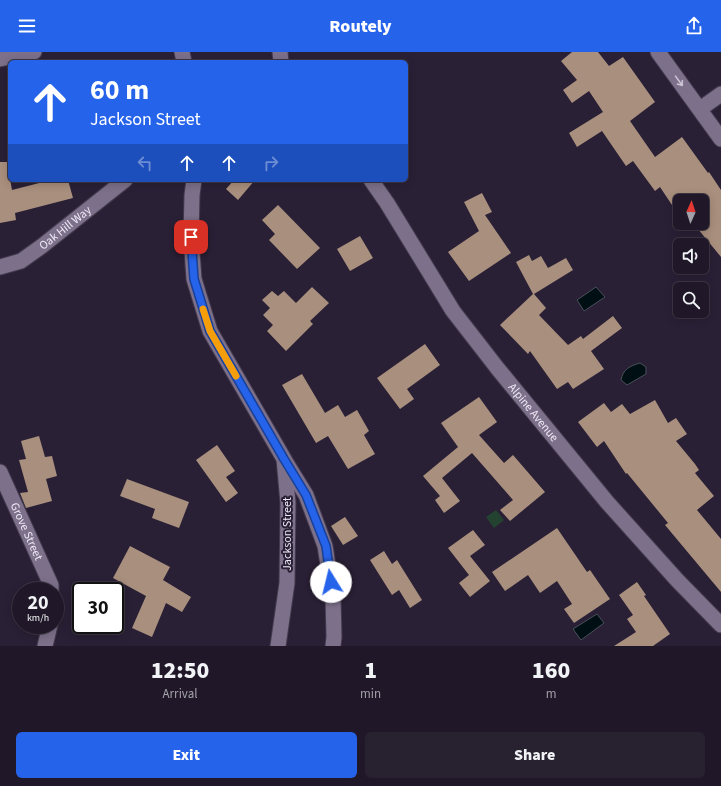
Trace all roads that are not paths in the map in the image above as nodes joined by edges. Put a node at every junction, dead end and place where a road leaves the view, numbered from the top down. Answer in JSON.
{"nodes":[{"id":1,"x":34,"y":52,"type":"edge"},
{"id":2,"x":658,"y":52,"type":"edge"},
{"id":3,"x":0,"y":59,"type":"edge"},
{"id":4,"x":721,"y":94,"type":"edge"},
{"id":5,"x":700,"y":109,"type":"junction"},
{"id":6,"x":721,"y":139,"type":"edge"},
{"id":7,"x":122,"y":182,"type":"edge"},
{"id":8,"x":194,"y":182,"type":"edge"},
{"id":9,"x":372,"y":182,"type":"edge"},
{"id":10,"x":0,"y":267,"type":"edge"},
{"id":11,"x":284,"y":459,"type":"junction"},
{"id":12,"x":0,"y":472,"type":"edge"},
{"id":13,"x":49,"y":582,"type":"edge"},
{"id":14,"x":721,"y":624,"type":"edge"},
{"id":15,"x":48,"y":634,"type":"edge"},
{"id":16,"x":45,"y":646,"type":"edge"},
{"id":17,"x":278,"y":646,"type":"edge"},
{"id":18,"x":333,"y":646,"type":"edge"}],
"edges":[{"from":1,"to":3,"type":"street"},
{"from":2,"to":5,"type":"street","one_way":true},
{"from":4,"to":5,"type":"street"},
{"from":5,"to":6,"type":"street"},
{"from":7,"to":10,"type":"street","name":"Oak Hill Way"},
{"from":8,"to":11,"type":"street","name":"Jackson Street"},
{"from":9,"to":14,"type":"street","name":"Alpine Avenue"},
{"from":11,"to":17,"type":"street","name":"Jackson Street"},
{"from":11,"to":18,"type":"street"},
{"from":12,"to":13,"type":"street","name":"Grove Street"},
{"from":15,"to":16,"type":"street"}]}
